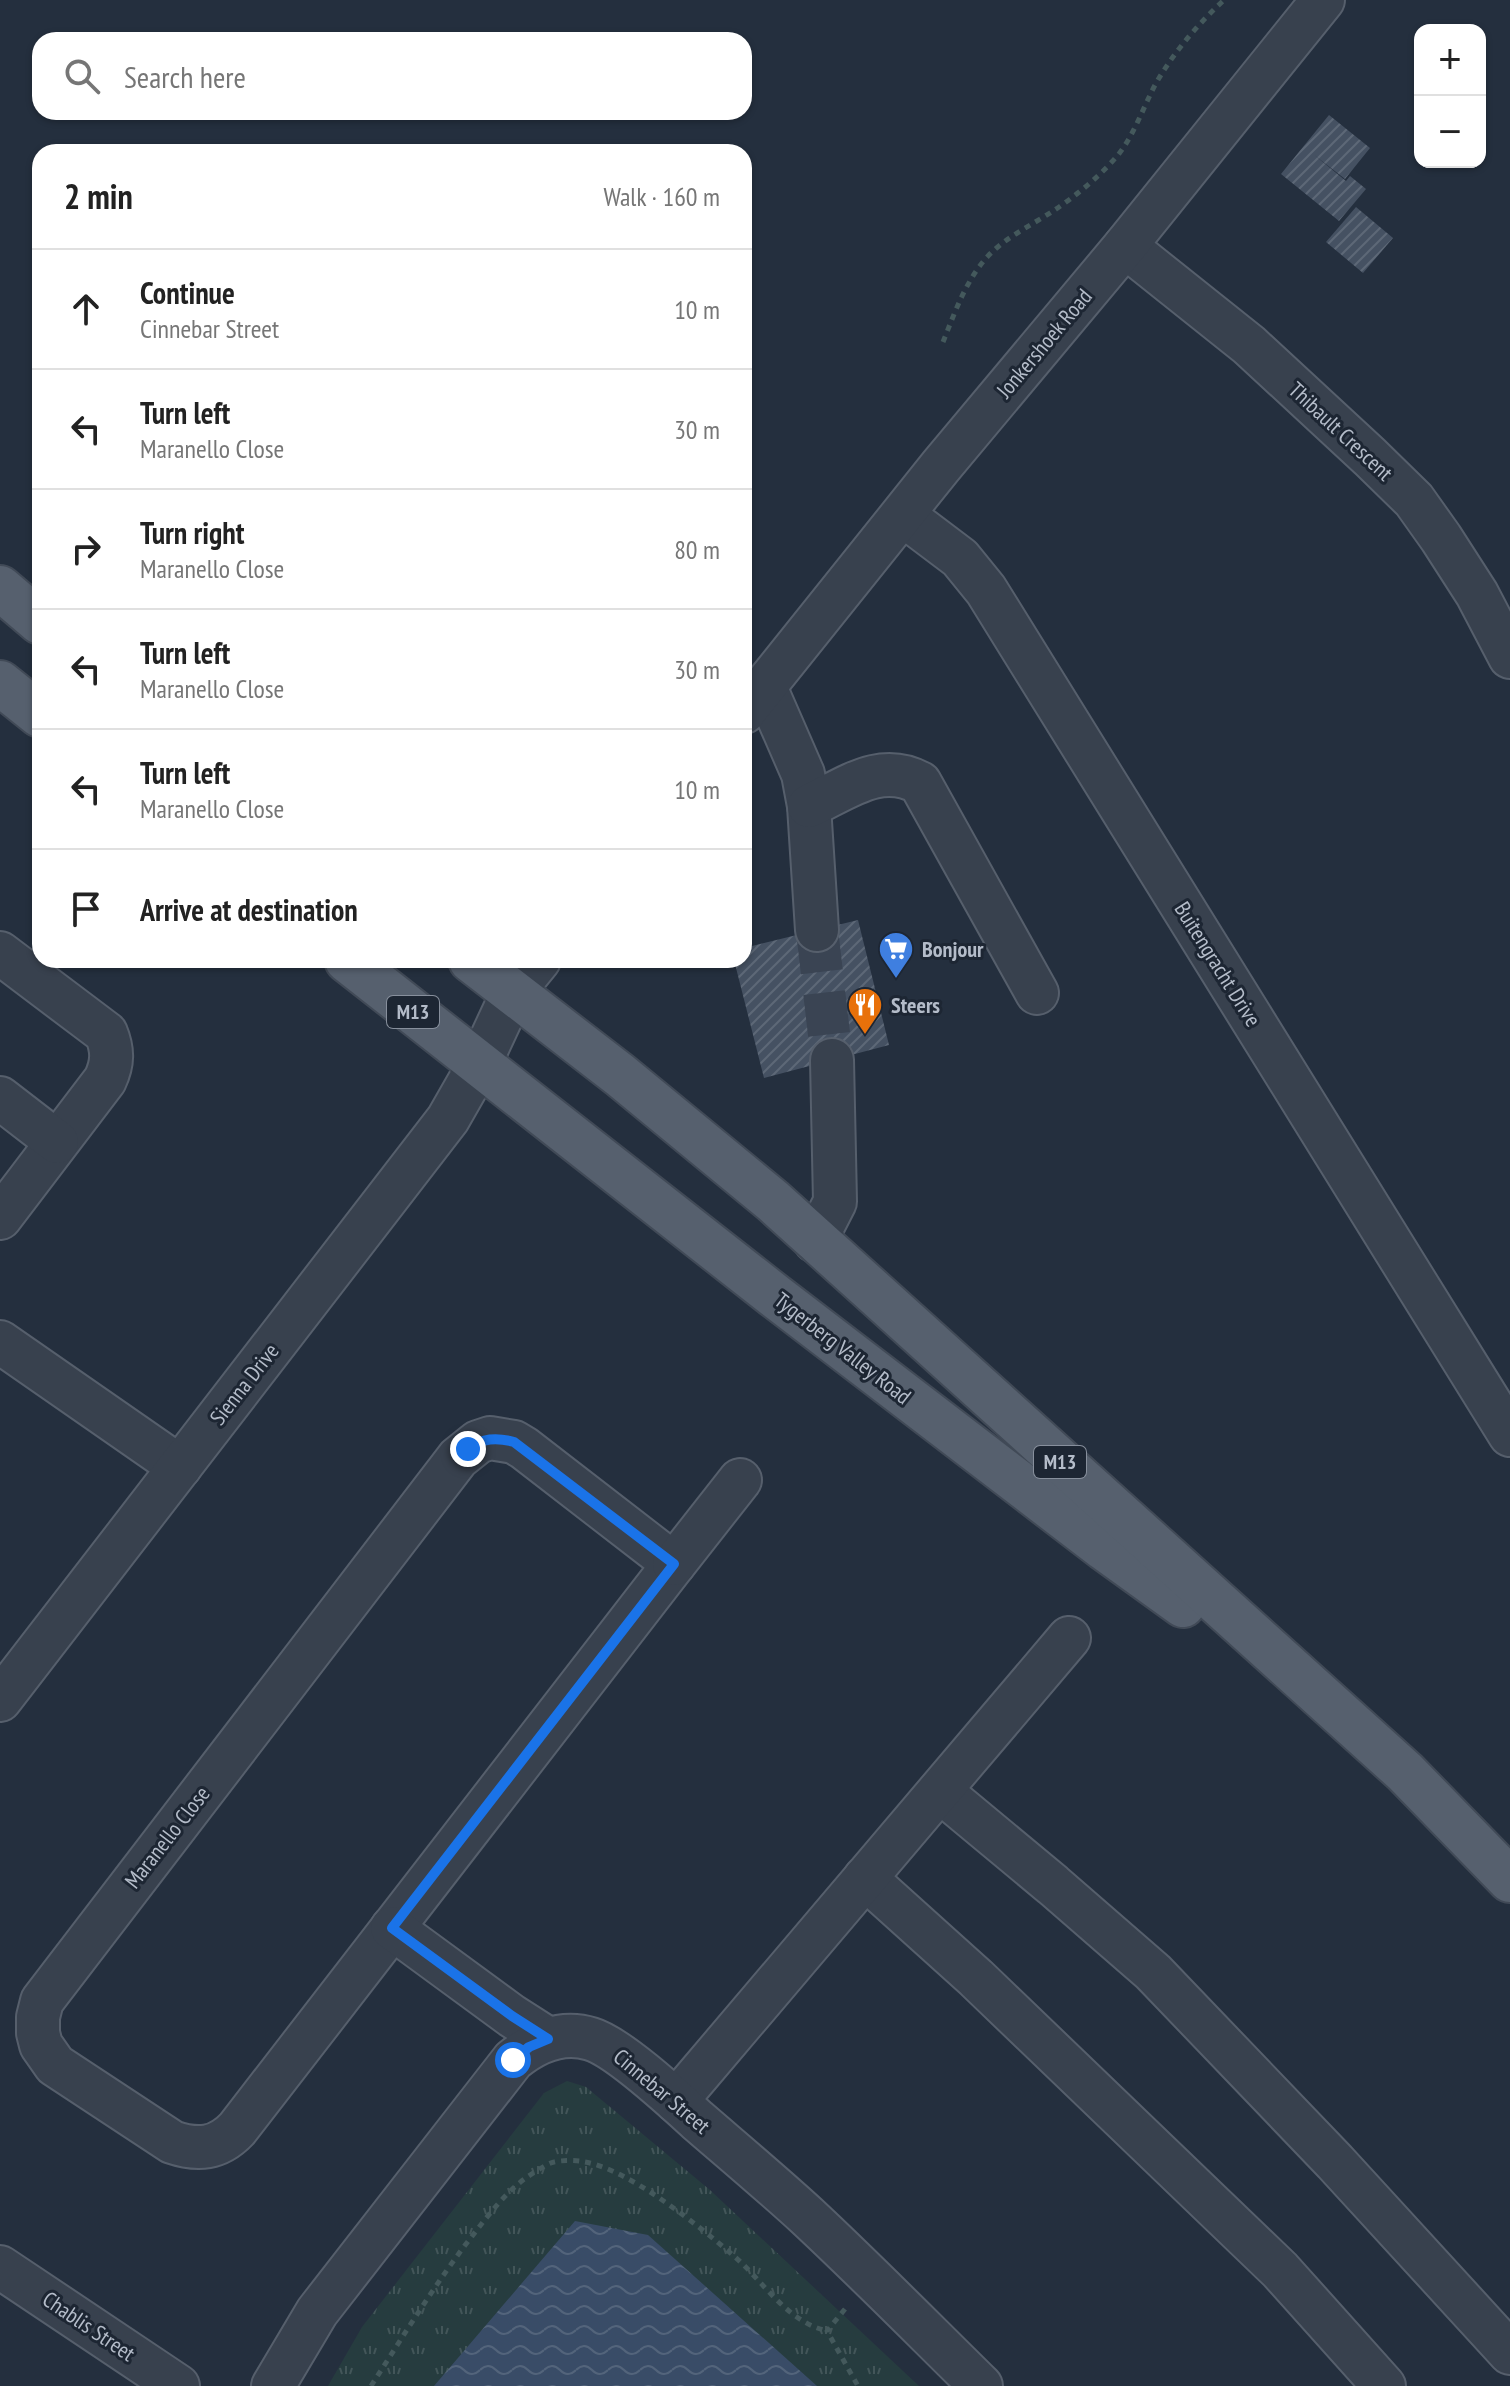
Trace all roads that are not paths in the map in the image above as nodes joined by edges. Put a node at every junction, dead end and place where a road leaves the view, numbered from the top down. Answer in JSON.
{"nodes":[{"id":1,"x":1323,"y":0,"type":"edge"},
{"id":2,"x":1125,"y":246,"type":"junction"},
{"id":3,"x":903,"y":515,"type":"junction"},
{"id":4,"x":0,"y":588,"type":"edge"},
{"id":5,"x":32,"y":615,"type":"edge"},
{"id":6,"x":1510,"y":657,"type":"edge"},
{"id":7,"x":0,"y":683,"type":"edge"},
{"id":8,"x":754,"y":699,"type":"edge"},
{"id":9,"x":32,"y":709,"type":"edge"},
{"id":10,"x":809,"y":806,"type":"junction"},
{"id":11,"x":817,"y":930,"type":"tunnel mouth"},
{"id":12,"x":0,"y":953,"type":"edge"},
{"id":13,"x":357,"y":968,"type":"edge"},
{"id":14,"x":498,"y":968,"type":"edge"},
{"id":15,"x":526,"y":976,"type":"edge"},
{"id":16,"x":1037,"y":993,"type":"dead end"},
{"id":17,"x":832,"y":1060,"type":"tunnel mouth"},
{"id":18,"x":480,"y":1063,"type":"junction"},
{"id":19,"x":0,"y":1098,"type":"edge"},
{"id":20,"x":57,"y":1142,"type":"junction"},
{"id":21,"x":0,"y":1218,"type":"edge"},
{"id":22,"x":815,"y":1241,"type":"junction"},
{"id":23,"x":0,"y":1342,"type":"edge"},
{"id":24,"x":1510,"y":1435,"type":"edge"},
{"id":25,"x":180,"y":1467,"type":"junction"},
{"id":26,"x":740,"y":1480,"type":"dead end"},
{"id":27,"x":674,"y":1564,"type":"junction"},
{"id":28,"x":1069,"y":1638,"type":"dead end"},
{"id":29,"x":0,"y":1700,"type":"edge"},
{"id":30,"x":1348,"y":1722,"type":"junction"},
{"id":31,"x":940,"y":1791,"type":"junction"},
{"id":32,"x":865,"y":1878,"type":"junction"},
{"id":33,"x":1510,"y":1880,"type":"edge"},
{"id":34,"x":392,"y":1928,"type":"junction"},
{"id":35,"x":548,"y":2039,"type":"junction"},
{"id":36,"x":676,"y":2101,"type":"junction"},
{"id":37,"x":0,"y":2267,"type":"edge"},
{"id":38,"x":1510,"y":2353,"type":"edge"},
{"id":39,"x":178,"y":2386,"type":"edge"},
{"id":40,"x":273,"y":2386,"type":"edge"},
{"id":41,"x":981,"y":2386,"type":"edge"},
{"id":42,"x":1384,"y":2386,"type":"edge"}],
"edges":[{"from":1,"to":2,"type":"street","name":"Jonkershoek Road"},
{"from":2,"to":3,"type":"street","name":"Jonkershoek Road"},
{"from":2,"to":6,"type":"street","name":"Thibault Crescent"},
{"from":3,"to":8,"type":"street","name":"Jonkershoek Road"},
{"from":3,"to":24,"type":"street","name":"Buitengracht Drive"},
{"from":4,"to":5,"type":"main road"},
{"from":7,"to":9,"type":"main road"},
{"from":8,"to":10,"type":"street"},
{"from":10,"to":11,"type":"street"},
{"from":10,"to":16,"type":"street"},
{"from":12,"to":20,"type":"street"},
{"from":13,"to":18,"type":"main road","name":"Tygerberg Valley Road","number":"M13"},
{"from":14,"to":15,"type":"main road","name":"Tygerberg Valley Road","number":"M13"},
{"from":15,"to":18,"type":"street","name":"Sienna Drive"},
{"from":15,"to":22,"type":"main road","name":"Tygerberg Valley Road","number":"M13"},
{"from":17,"to":22,"type":"street"},
{"from":18,"to":25,"type":"street","name":"Sienna Drive"},
{"from":18,"to":30,"type":"main road","name":"Tygerberg Valley Road","number":"M13"},
{"from":19,"to":20,"type":"street"},
{"from":20,"to":21,"type":"street"},
{"from":22,"to":30,"type":"main road","name":"Tygerberg Valley Road","number":"M13"},
{"from":23,"to":25,"type":"street"},
{"from":25,"to":29,"type":"street","name":"Sienna Drive"},
{"from":26,"to":27,"type":"street","name":"Maranello Close"},
{"from":27,"to":34,"type":"street","name":"Maranello Close"},
{"from":27,"to":34,"type":"street","name":"Maranello Close"},
{"from":28,"to":31,"type":"street"},
{"from":30,"to":33,"type":"main road","name":"Tygerberg Valley Road","number":"M13"},
{"from":31,"to":32,"type":"street"},
{"from":31,"to":38,"type":"street"},
{"from":32,"to":36,"type":"street"},
{"from":32,"to":42,"type":"street"},
{"from":34,"to":35,"type":"street"},
{"from":35,"to":36,"type":"street","name":"Cinnebar Street"},
{"from":35,"to":40,"type":"street","name":"Cinnebar Street"},
{"from":36,"to":41,"type":"street","name":"Cinnebar Street"},
{"from":37,"to":39,"type":"street","name":"Chablis Street"}]}
